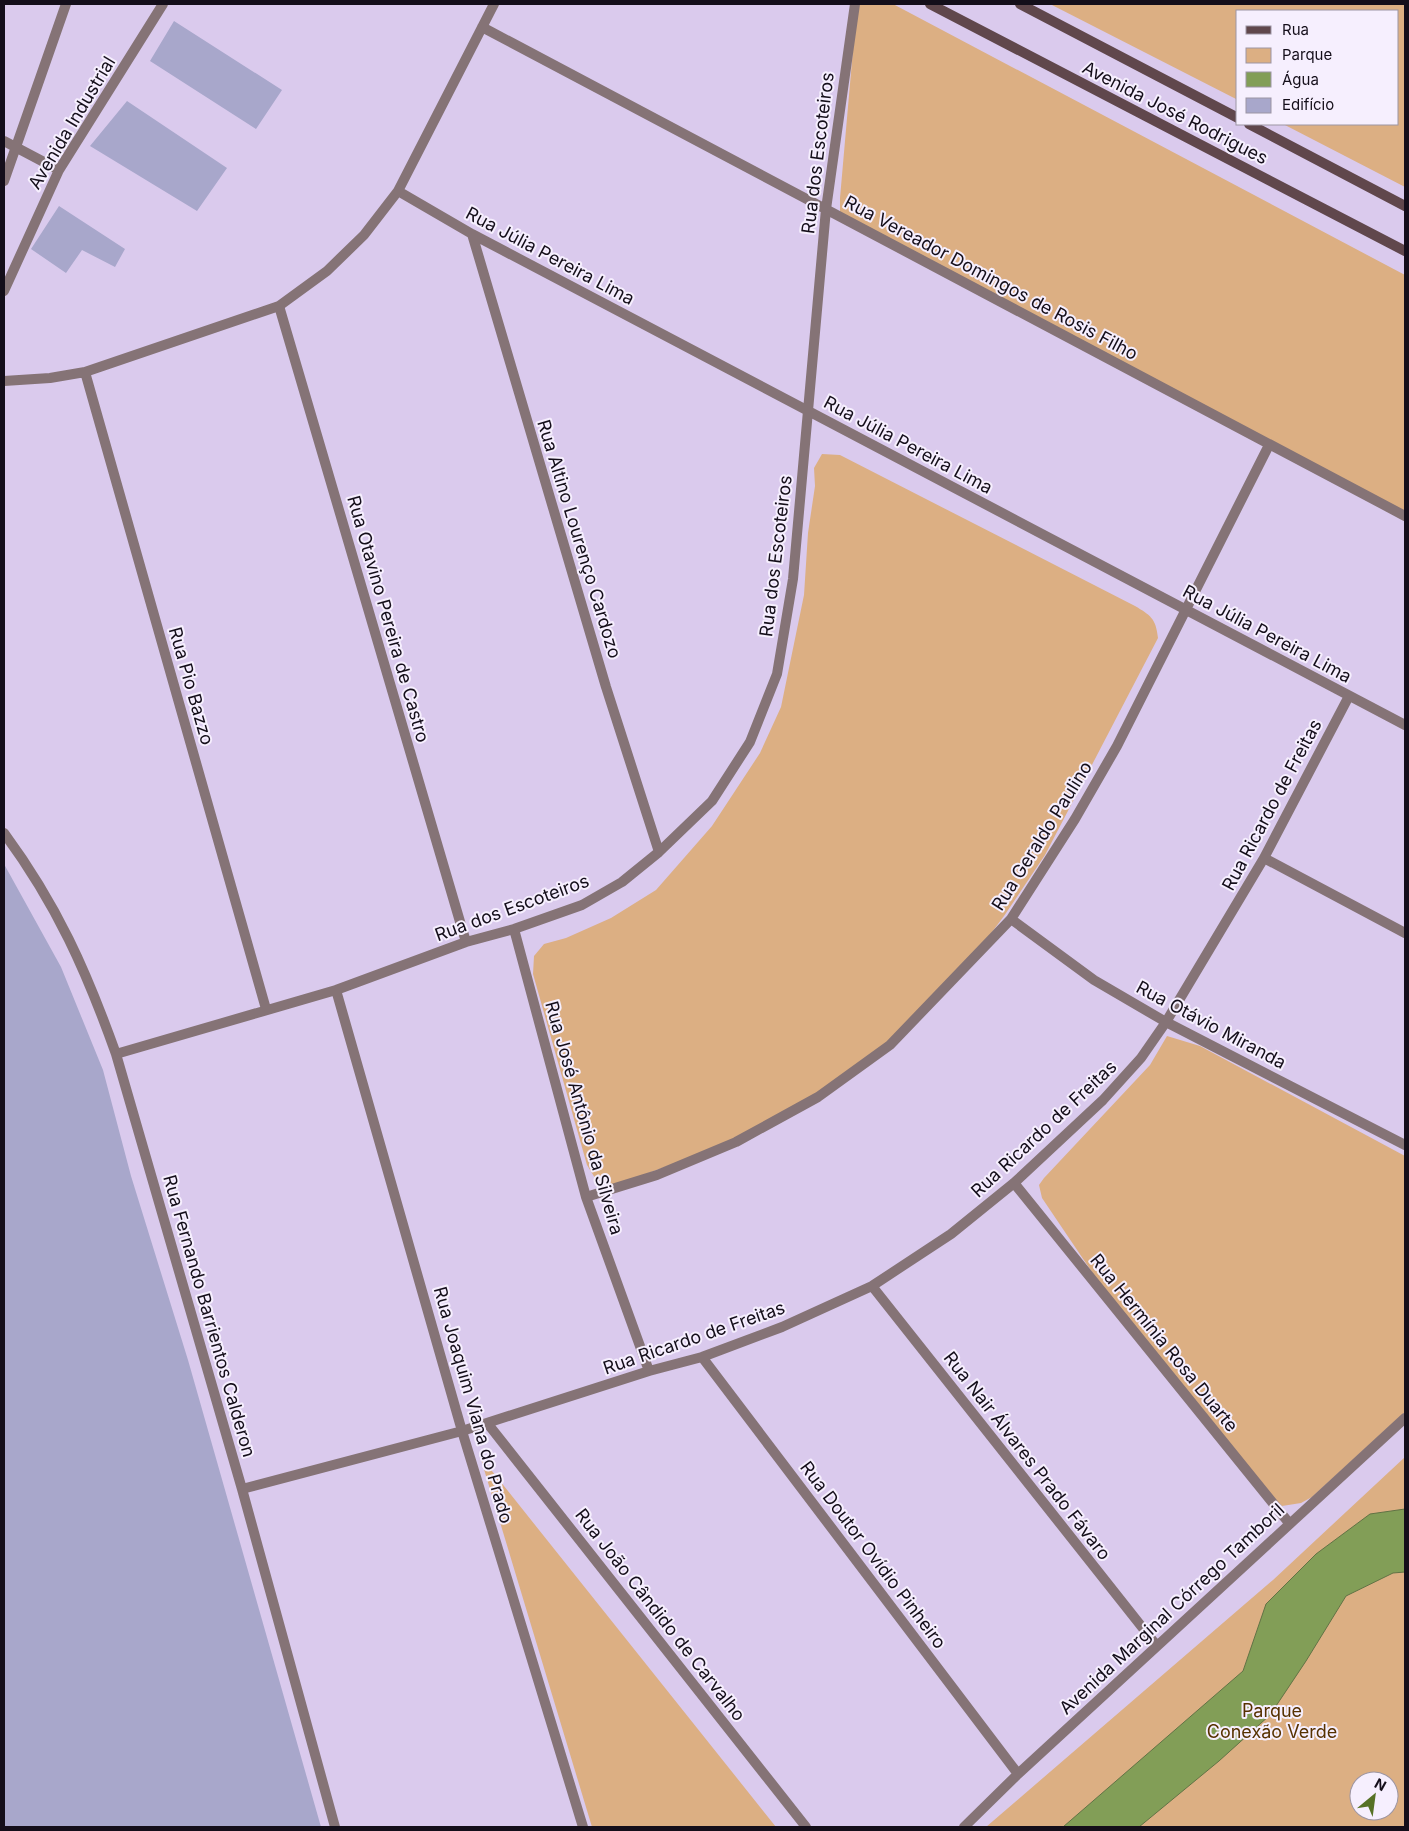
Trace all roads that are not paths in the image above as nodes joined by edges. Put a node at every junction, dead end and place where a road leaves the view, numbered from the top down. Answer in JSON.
{"nodes":[{"id":1,"x":66,"y":4,"type":"edge"},
{"id":2,"x":164,"y":4,"type":"edge"},
{"id":3,"x":494,"y":4,"type":"edge"},
{"id":4,"x":855,"y":4,"type":"edge"},
{"id":5,"x":930,"y":4,"type":"edge"},
{"id":6,"x":1020,"y":4,"type":"edge"},
{"id":7,"x":482,"y":27,"type":"junction"},
{"id":8,"x":1236,"y":117,"type":"edge"},
{"id":9,"x":1251,"y":125,"type":"edge"},
{"id":10,"x":4,"y":141,"type":"edge"},
{"id":11,"x":16,"y":149,"type":"junction"},
{"id":12,"x":59,"y":170,"type":"junction"},
{"id":13,"x":4,"y":181,"type":"edge"},
{"id":14,"x":398,"y":191,"type":"junction"},
{"id":15,"x":1405,"y":206,"type":"edge"},
{"id":16,"x":826,"y":209,"type":"junction"},
{"id":17,"x":472,"y":234,"type":"junction"},
{"id":18,"x":1405,"y":251,"type":"edge"},
{"id":19,"x":4,"y":291,"type":"edge"},
{"id":20,"x":279,"y":306,"type":"junction"},
{"id":21,"x":85,"y":372,"type":"junction"},
{"id":22,"x":4,"y":381,"type":"edge"},
{"id":23,"x":807,"y":410,"type":"junction"},
{"id":24,"x":1269,"y":445,"type":"junction"},
{"id":25,"x":1405,"y":516,"type":"edge"},
{"id":26,"x":1185,"y":609,"type":"junction"},
{"id":27,"x":1349,"y":696,"type":"junction"},
{"id":28,"x":1405,"y":725,"type":"edge"},
{"id":29,"x":4,"y":833,"type":"edge"},
{"id":30,"x":659,"y":852,"type":"junction"},
{"id":31,"x":1264,"y":858,"type":"junction"},
{"id":32,"x":1011,"y":919,"type":"junction"},
{"id":33,"x":514,"y":929,"type":"junction"},
{"id":34,"x":1405,"y":933,"type":"edge"},
{"id":35,"x":466,"y":942,"type":"junction"},
{"id":36,"x":336,"y":990,"type":"junction"},
{"id":37,"x":266,"y":1009,"type":"junction"},
{"id":38,"x":1166,"y":1022,"type":"junction"},
{"id":39,"x":116,"y":1054,"type":"junction"},
{"id":40,"x":1405,"y":1145,"type":"edge"},
{"id":41,"x":1014,"y":1184,"type":"junction"},
{"id":42,"x":586,"y":1197,"type":"junction"},
{"id":43,"x":872,"y":1286,"type":"junction"},
{"id":44,"x":702,"y":1357,"type":"junction"},
{"id":45,"x":649,"y":1371,"type":"junction"},
{"id":46,"x":1405,"y":1418,"type":"edge"},
{"id":47,"x":488,"y":1424,"type":"junction"},
{"id":48,"x":462,"y":1431,"type":"junction"},
{"id":49,"x":242,"y":1489,"type":"junction"},
{"id":50,"x":1289,"y":1523,"type":"junction"},
{"id":51,"x":1157,"y":1646,"type":"junction"},
{"id":52,"x":1018,"y":1774,"type":"junction"},
{"id":53,"x":335,"y":1827,"type":"edge"},
{"id":54,"x":583,"y":1827,"type":"edge"},
{"id":55,"x":806,"y":1827,"type":"edge"},
{"id":56,"x":964,"y":1827,"type":"edge"}],
"edges":[{"from":1,"to":11,"type":"street","name":"Avenida Industrial"},
{"from":2,"to":12,"type":"street","name":"Avenida Industrial"},
{"from":3,"to":7,"type":"street"},
{"from":4,"to":16,"type":"street","name":"Rua dos Escoteiros"},
{"from":5,"to":18,"type":"street","name":"Avenida José Rodrigues"},
{"from":6,"to":8,"type":"street","name":"Avenida José Rodrigues"},
{"from":7,"to":14,"type":"street"},
{"from":7,"to":16,"type":"street","name":"Rua Vereador Domingos de Rosis Filho"},
{"from":9,"to":15,"type":"street","name":"Avenida José Rodrigues"},
{"from":10,"to":11,"type":"street"},
{"from":11,"to":12,"type":"street"},
{"from":11,"to":13,"type":"street","name":"Avenida Industrial"},
{"from":12,"to":19,"type":"street","name":"Avenida Industrial"},
{"from":14,"to":17,"type":"street","name":"Rua Júlia Pereira Lima"},
{"from":14,"to":20,"type":"street"},
{"from":16,"to":23,"type":"street","name":"Rua dos Escoteiros"},
{"from":16,"to":24,"type":"street","name":"Rua Vereador Domingos de Rosis Filho"},
{"from":17,"to":23,"type":"street","name":"Rua Júlia Pereira Lima"},
{"from":17,"to":30,"type":"street","name":"Rua Altino Lourenço Cardozo"},
{"from":20,"to":21,"type":"street"},
{"from":20,"to":35,"type":"street","name":"Rua Otavino Pereira de Castro"},
{"from":21,"to":22,"type":"street"},
{"from":21,"to":37,"type":"street","name":"Rua Pio Bazzo"},
{"from":23,"to":26,"type":"street","name":"Rua Júlia Pereira Lima"},
{"from":23,"to":30,"type":"street","name":"Rua dos Escoteiros"},
{"from":24,"to":25,"type":"street","name":"Rua Vereador Domingos de Rosis Filho"},
{"from":24,"to":26,"type":"street","name":"Rua Geraldo Paulino"},
{"from":26,"to":27,"type":"street","name":"Rua Júlia Pereira Lima"},
{"from":26,"to":32,"type":"street","name":"Rua Geraldo Paulino"},
{"from":27,"to":28,"type":"street","name":"Rua Júlia Pereira Lima"},
{"from":27,"to":31,"type":"street","name":"Rua Ricardo de Freitas"},
{"from":29,"to":39,"type":"street","name":"Rua Fernando Barrientos Calderon"},
{"from":30,"to":33,"type":"street","name":"Rua dos Escoteiros"},
{"from":31,"to":34,"type":"street"},
{"from":31,"to":38,"type":"street","name":"Rua Ricardo de Freitas"},
{"from":32,"to":38,"type":"street","name":"Rua Otávio Miranda"},
{"from":32,"to":42,"type":"street","name":"Rua Geraldo Paulino"},
{"from":33,"to":35,"type":"street","name":"Rua dos Escoteiros"},
{"from":33,"to":42,"type":"street","name":"Rua José Antônio da Silveira"},
{"from":35,"to":36,"type":"street","name":"Rua dos Escoteiros"},
{"from":36,"to":37,"type":"street","name":"Rua dos Escoteiros"},
{"from":36,"to":48,"type":"street","name":"Rua Joaquim Viana do Prado"},
{"from":37,"to":39,"type":"street","name":"Rua dos Escoteiros"},
{"from":38,"to":40,"type":"street","name":"Rua Otávio Miranda"},
{"from":38,"to":41,"type":"street","name":"Rua Ricardo de Freitas"},
{"from":39,"to":49,"type":"street","name":"Rua Fernando Barrientos Calderon"},
{"from":41,"to":43,"type":"street","name":"Rua Ricardo de Freitas"},
{"from":41,"to":50,"type":"street","name":"Rua Hermínia Rosa Duarte"},
{"from":42,"to":45,"type":"street","name":"Rua José Antônio da Silveira"},
{"from":43,"to":44,"type":"street","name":"Rua Ricardo de Freitas"},
{"from":43,"to":51,"type":"street","name":"Rua Nair Álvares Prado Fávaro"},
{"from":44,"to":45,"type":"street","name":"Rua Ricardo de Freitas"},
{"from":44,"to":52,"type":"street","name":"Rua Doutor Ovídio Pinheiro"},
{"from":45,"to":47,"type":"street","name":"Rua Ricardo de Freitas"},
{"from":46,"to":50,"type":"street","name":"Avenida Marginal Córrego Tamboril"},
{"from":47,"to":48,"type":"street","name":"Rua Ricardo de Freitas"},
{"from":47,"to":55,"type":"street","name":"Rua João Cândido de Carvalho"},
{"from":48,"to":49,"type":"street","name":"Rua Ricardo de Freitas"},
{"from":48,"to":54,"type":"street","name":"Rua Joaquim Viana do Prado"},
{"from":49,"to":53,"type":"street","name":"Rua Fernando Barrientos Calderon"},
{"from":50,"to":51,"type":"street","name":"Avenida Marginal Córrego Tamboril"},
{"from":51,"to":52,"type":"street","name":"Avenida Marginal Córrego Tamboril"},
{"from":52,"to":56,"type":"street","name":"Avenida Marginal Córrego Tamboril"}]}
